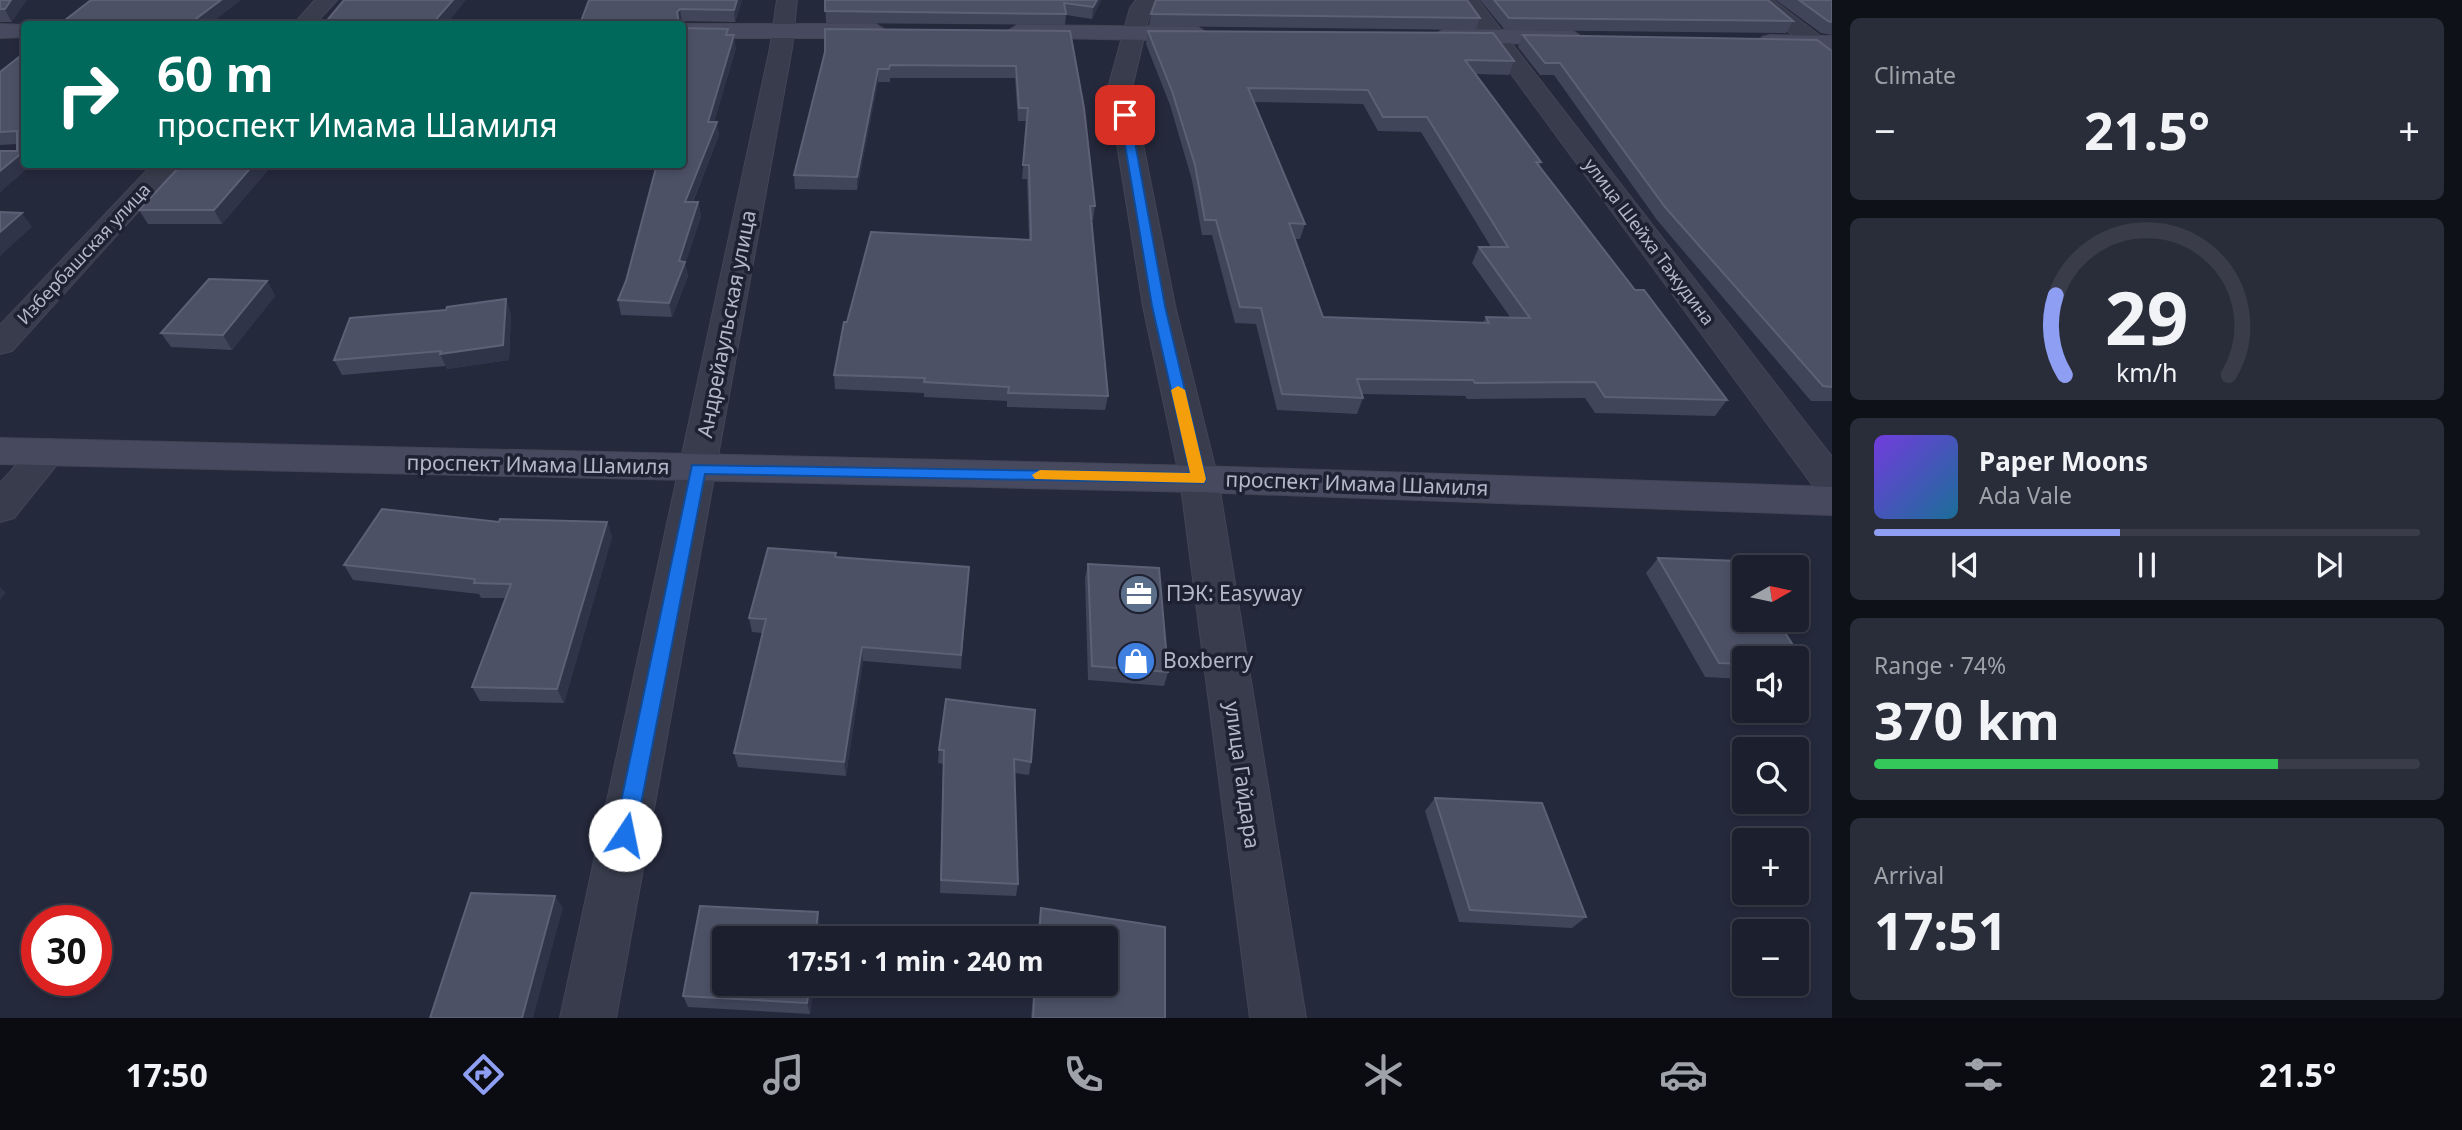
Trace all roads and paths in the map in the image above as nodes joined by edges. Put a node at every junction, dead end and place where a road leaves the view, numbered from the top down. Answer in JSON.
{"nodes":[{"id":1,"x":327,"y":0,"type":"edge"},
{"id":2,"x":1467,"y":0,"type":"edge"},
{"id":3,"x":1760,"y":0,"type":"edge"},
{"id":4,"x":786,"y":15,"type":"edge"},
{"id":5,"x":1142,"y":17,"type":"edge"},
{"id":6,"x":307,"y":21,"type":"edge"},
{"id":7,"x":686,"y":30,"type":"edge"},
{"id":8,"x":0,"y":31,"type":"edge"},
{"id":9,"x":21,"y":31,"type":"edge"},
{"id":10,"x":893,"y":31,"type":"edge"},
{"id":11,"x":1001,"y":32,"type":"edge"},
{"id":12,"x":1219,"y":34,"type":"edge"},
{"id":13,"x":1425,"y":36,"type":"edge"},
{"id":14,"x":1494,"y":37,"type":"junction"},
{"id":15,"x":1592,"y":38,"type":"edge"},
{"id":16,"x":1746,"y":41,"type":"edge"},
{"id":17,"x":1827,"y":47,"type":"edge"},
{"id":18,"x":164,"y":168,"type":"edge"},
{"id":19,"x":0,"y":344,"type":"edge"},
{"id":20,"x":0,"y":451,"type":"edge"},
{"id":21,"x":50,"y":452,"type":"junction"},
{"id":22,"x":698,"y":469,"type":"junction"},
{"id":23,"x":1199,"y":479,"type":"junction"},
{"id":24,"x":1832,"y":484,"type":"edge"},
{"id":25,"x":1832,"y":501,"type":"edge"},
{"id":26,"x":0,"y":508,"type":"edge"},
{"id":27,"x":588,"y":1018,"type":"edge"},
{"id":28,"x":1278,"y":1018,"type":"edge"}],
"edges":[{"from":1,"to":6,"type":"street"},
{"from":2,"to":14,"type":"street","name":"улица Шейха Тажудина"},
{"from":3,"to":17,"type":"street"},
{"from":4,"to":7,"type":"main road"},
{"from":4,"to":10,"type":"main road"},
{"from":4,"to":22,"type":"street","name":"Андрейаульская улица"},
{"from":5,"to":11,"type":"main road"},
{"from":5,"to":12,"type":"main road"},
{"from":5,"to":23,"type":"street","name":"улица Гайдара"},
{"from":8,"to":9,"type":"main road"},
{"from":13,"to":14,"type":"main road"},
{"from":14,"to":15,"type":"main road"},
{"from":14,"to":24,"type":"street","name":"улица Шейха Тажудина"},
{"from":16,"to":17,"type":"main road"},
{"from":18,"to":19,"type":"street","name":"Избербашская улица"},
{"from":20,"to":21,"type":"main road","name":"проспект Имама Шамиля"},
{"from":21,"to":22,"type":"main road","name":"проспект Имама Шамиля"},
{"from":21,"to":26,"type":"street"},
{"from":22,"to":23,"type":"main road","name":"проспект Имама Шамиля"},
{"from":22,"to":27,"type":"street","name":"Андрейаульская улица"},
{"from":23,"to":25,"type":"main road","name":"проспект Имама Шамиля"},
{"from":23,"to":28,"type":"street","name":"улица Гайдара"}]}
